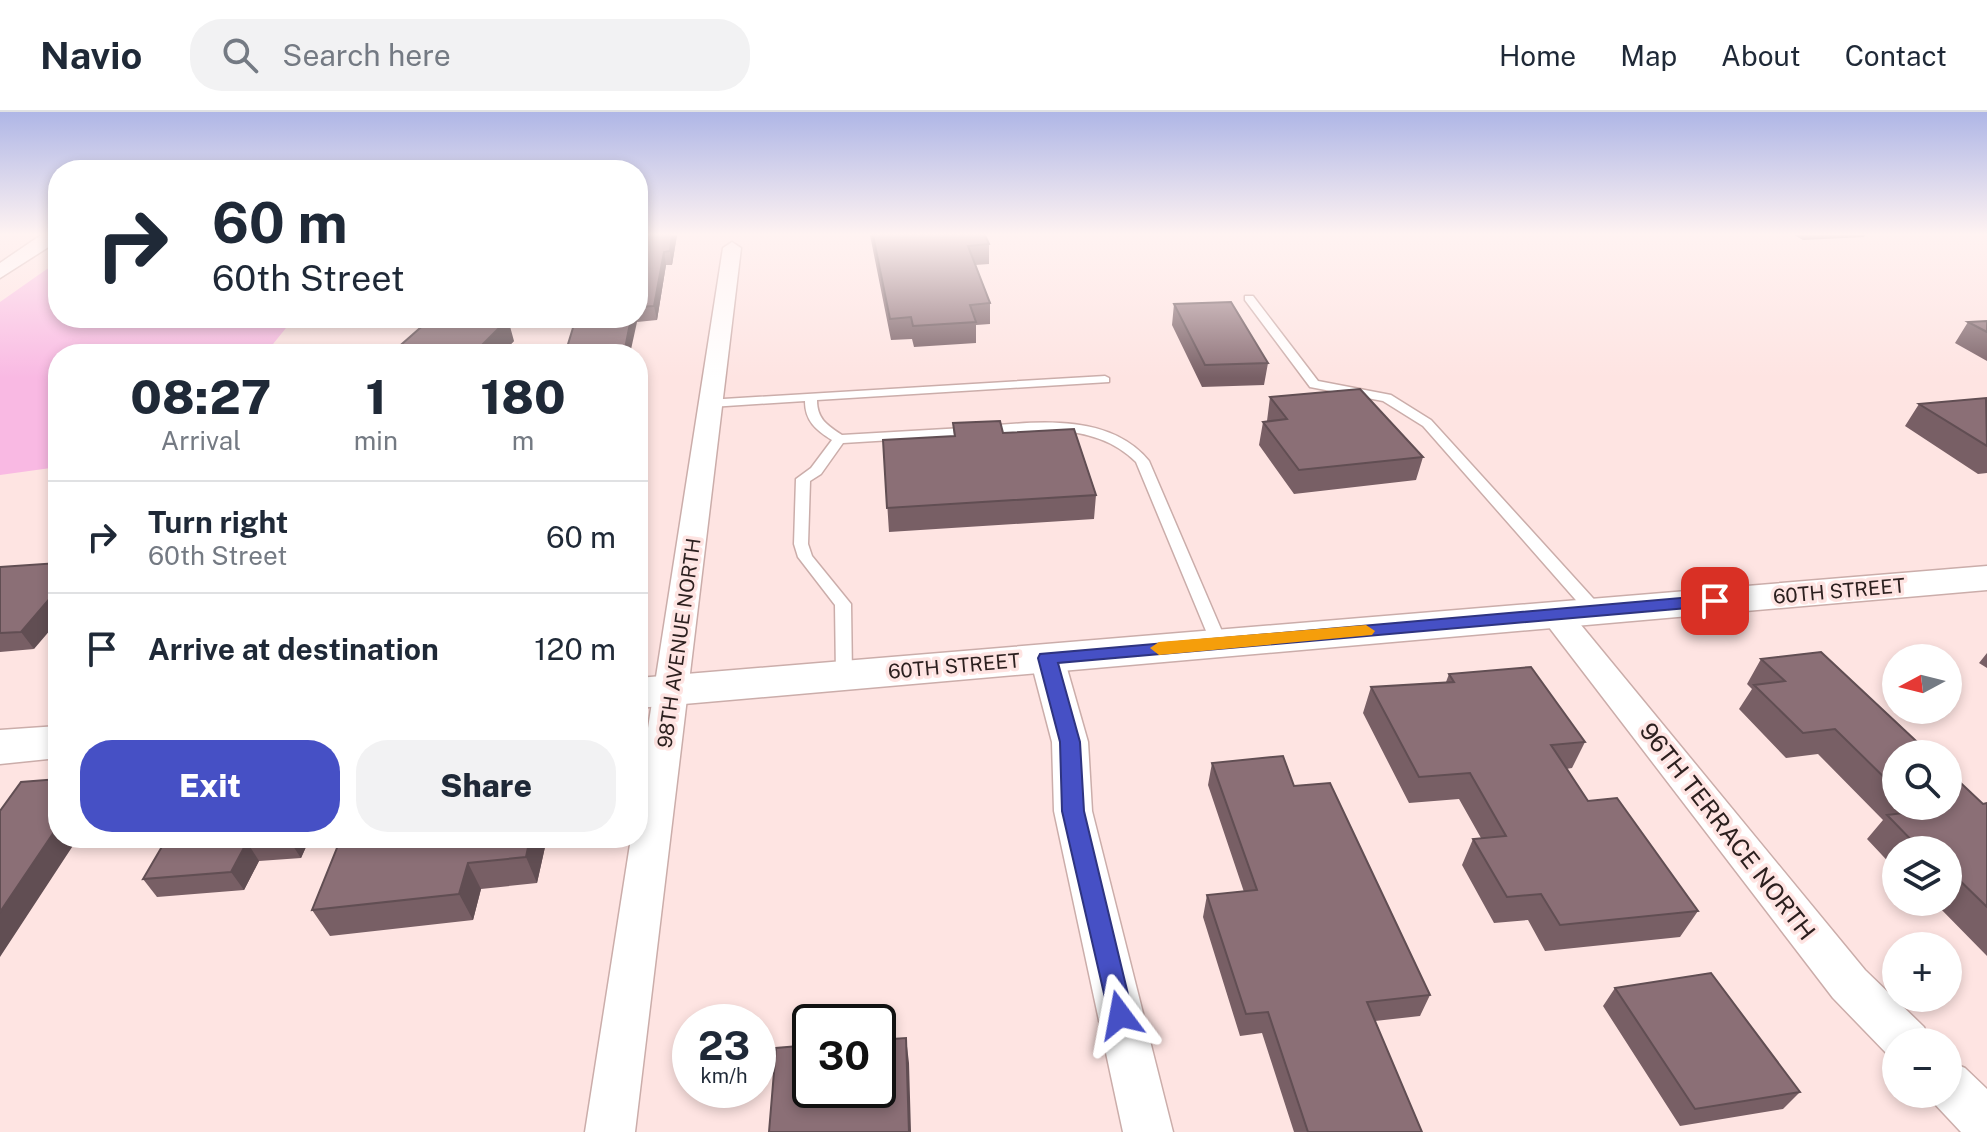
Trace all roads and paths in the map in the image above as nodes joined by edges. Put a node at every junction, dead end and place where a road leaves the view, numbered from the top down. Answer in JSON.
{"nodes":[{"id":1,"x":727,"y":283,"type":"edge"},
{"id":2,"x":1249,"y":298,"type":"dead end"},
{"id":3,"x":1105,"y":380,"type":"dead end"},
{"id":4,"x":811,"y":397,"type":"junction"},
{"id":5,"x":711,"y":403,"type":"junction"},
{"id":6,"x":839,"y":439,"type":"junction"},
{"id":7,"x":1987,"y":578,"type":"edge"},
{"id":8,"x":1575,"y":613,"type":"junction"},
{"id":9,"x":1219,"y":643,"type":"junction"},
{"id":10,"x":1047,"y":658,"type":"junction"},
{"id":11,"x":844,"y":676,"type":"junction"},
{"id":12,"x":655,"y":692,"type":"edge"},
{"id":13,"x":48,"y":743,"type":"edge"},
{"id":14,"x":0,"y":747,"type":"edge"},
{"id":15,"x":648,"y":760,"type":"edge"},
{"id":16,"x":639,"y":848,"type":"edge"},
{"id":17,"x":1893,"y":1028,"type":"edge"},
{"id":18,"x":1962,"y":1098,"type":"edge"},
{"id":19,"x":1987,"y":1123,"type":"edge"},
{"id":20,"x":610,"y":1132,"type":"edge"},
{"id":21,"x":1148,"y":1132,"type":"edge"}],
"edges":[{"from":1,"to":5,"type":"street","name":"98TH AVENUE NORTH"},
{"from":2,"to":8,"type":"lane"},
{"from":3,"to":4,"type":"lane"},
{"from":4,"to":5,"type":"lane"},
{"from":4,"to":6,"type":"lane"},
{"from":5,"to":12,"type":"street","name":"98TH AVENUE NORTH"},
{"from":6,"to":9,"type":"lane"},
{"from":6,"to":11,"type":"lane"},
{"from":7,"to":8,"type":"street","name":"60TH STREET"},
{"from":8,"to":9,"type":"street","name":"60TH STREET"},
{"from":8,"to":17,"type":"street","name":"96TH TERRACE NORTH"},
{"from":9,"to":10,"type":"street","name":"60TH STREET"},
{"from":10,"to":11,"type":"street","name":"60TH STREET"},
{"from":10,"to":21,"type":"street"},
{"from":11,"to":12,"type":"street","name":"60TH STREET"},
{"from":12,"to":15,"type":"street","name":"98TH AVENUE NORTH"},
{"from":13,"to":14,"type":"street"},
{"from":16,"to":20,"type":"street","name":"98TH AVENUE NORTH"},
{"from":18,"to":19,"type":"street"}]}
